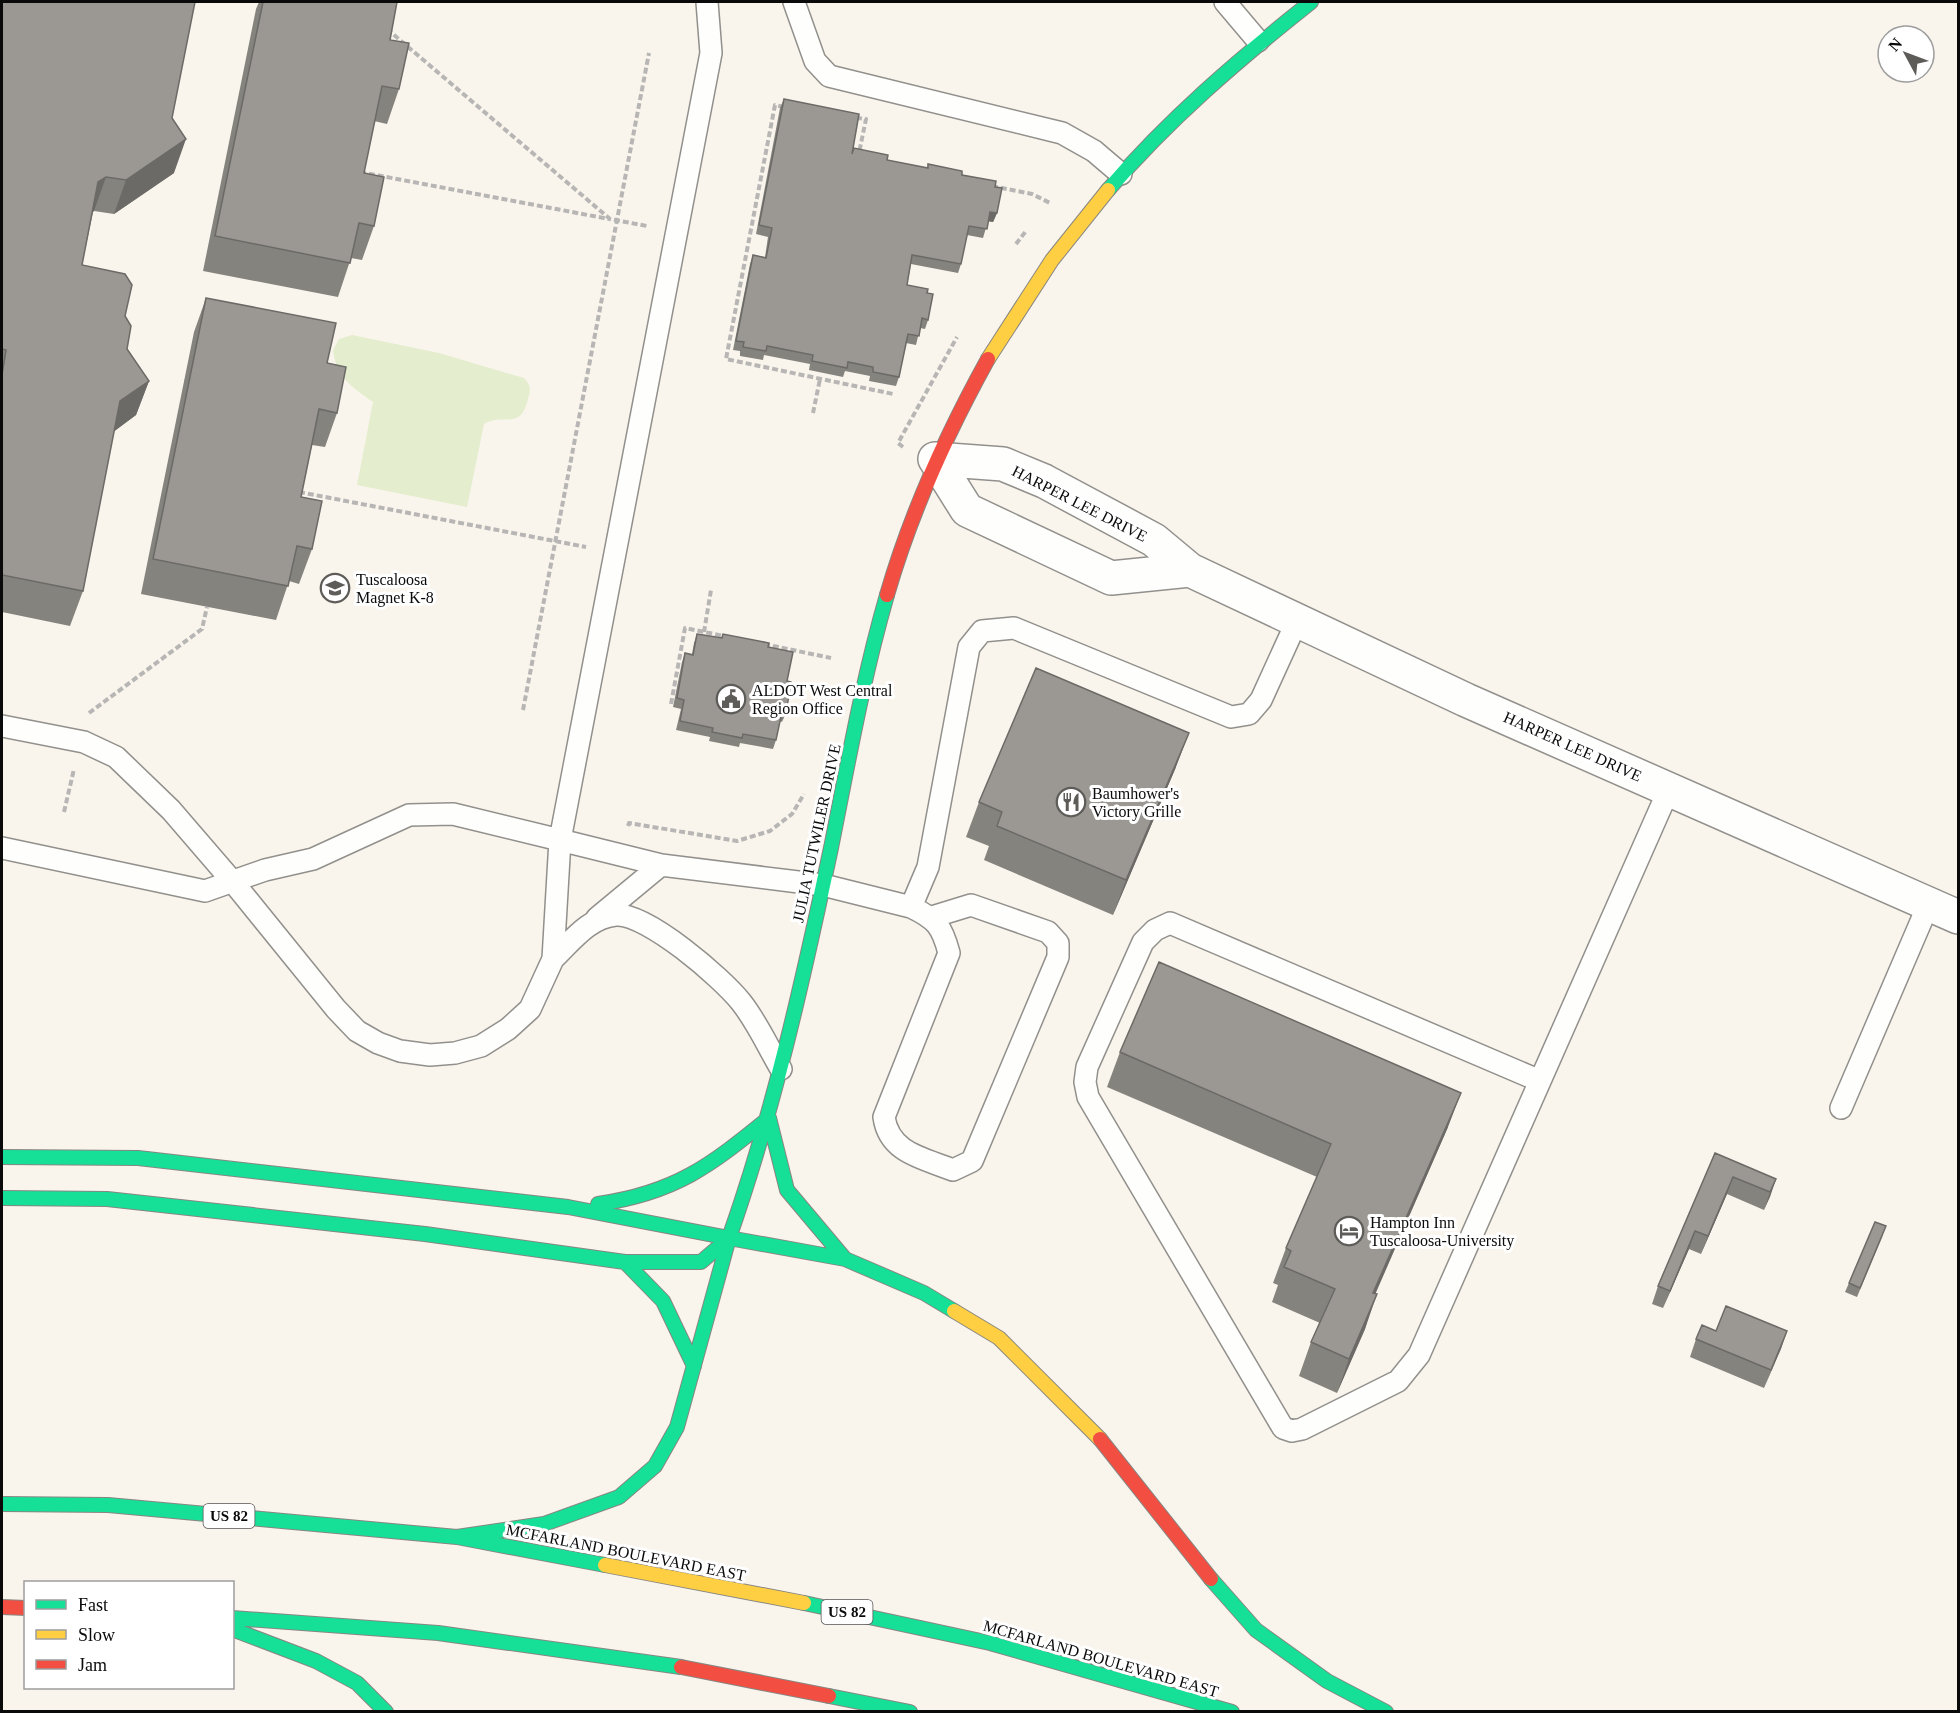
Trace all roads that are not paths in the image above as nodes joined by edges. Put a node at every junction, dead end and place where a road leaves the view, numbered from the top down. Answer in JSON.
{"nodes":[{"id":1,"x":706,"y":2,"type":"edge"},
{"id":2,"x":794,"y":2,"type":"edge"},
{"id":3,"x":1225,"y":2,"type":"edge"},
{"id":4,"x":1311,"y":2,"type":"edge"},
{"id":5,"x":1258,"y":41,"type":"junction"},
{"id":6,"x":1121,"y":174,"type":"junction"},
{"id":7,"x":935,"y":459,"type":"junction"},
{"id":8,"x":1190,"y":570,"type":"junction"},
{"id":9,"x":1298,"y":621,"type":"junction"},
{"id":10,"x":2,"y":726,"type":"edge"},
{"id":11,"x":1669,"y":789,"type":"junction"},
{"id":12,"x":560,"y":840,"type":"junction"},
{"id":13,"x":2,"y":848,"type":"edge"},
{"id":14,"x":661,"y":865,"type":"junction"},
{"id":15,"x":233,"y":882,"type":"junction"},
{"id":16,"x":823,"y":885,"type":"junction"},
{"id":17,"x":1929,"y":903,"type":"junction"},
{"id":18,"x":911,"y":907,"type":"junction"},
{"id":19,"x":1959,"y":916,"type":"edge"},
{"id":20,"x":932,"y":917,"type":"junction"},
{"id":21,"x":588,"y":925,"type":"junction"},
{"id":22,"x":553,"y":959,"type":"junction"},
{"id":23,"x":781,"y":1069,"type":"junction"},
{"id":24,"x":1540,"y":1082,"type":"junction"},
{"id":25,"x":1841,"y":1108,"type":"dead end"},
{"id":26,"x":769,"y":1118,"type":"junction"},
{"id":27,"x":2,"y":1157,"type":"edge"},
{"id":28,"x":2,"y":1198,"type":"edge"},
{"id":29,"x":568,"y":1207,"type":"junction"},
{"id":30,"x":729,"y":1238,"type":"junction"},
{"id":31,"x":845,"y":1260,"type":"junction"},
{"id":32,"x":625,"y":1262,"type":"junction"},
{"id":33,"x":694,"y":1366,"type":"junction"},
{"id":34,"x":2,"y":1504,"type":"edge"},
{"id":35,"x":457,"y":1537,"type":"junction"},
{"id":36,"x":2,"y":1608,"type":"edge"},
{"id":37,"x":24,"y":1608,"type":"edge"},
{"id":38,"x":234,"y":1618,"type":"edge"},
{"id":39,"x":234,"y":1630,"type":"edge"},
{"id":40,"x":386,"y":1712,"type":"edge"},
{"id":41,"x":910,"y":1712,"type":"edge"},
{"id":42,"x":1232,"y":1712,"type":"edge"},
{"id":43,"x":1386,"y":1712,"type":"edge"}],
"edges":[{"from":1,"to":12,"type":"lane"},
{"from":2,"to":6,"type":"lane"},
{"from":3,"to":5,"type":"lane"},
{"from":4,"to":5,"type":"main road","name":"JULIA TUTWILER DRIVE"},
{"from":5,"to":6,"type":"main road","name":"JULIA TUTWILER DRIVE"},
{"from":6,"to":7,"type":"main road","name":"JULIA TUTWILER DRIVE"},
{"from":7,"to":8,"type":"street","name":"HARPER LEE DRIVE"},
{"from":7,"to":8,"type":"street"},
{"from":7,"to":16,"type":"main road","name":"JULIA TUTWILER DRIVE"},
{"from":8,"to":9,"type":"street","name":"HARPER LEE DRIVE"},
{"from":9,"to":11,"type":"street","name":"HARPER LEE DRIVE"},
{"from":9,"to":18,"type":"lane"},
{"from":10,"to":15,"type":"lane"},
{"from":11,"to":17,"type":"street","name":"HARPER LEE DRIVE"},
{"from":11,"to":24,"type":"lane"},
{"from":12,"to":14,"type":"lane"},
{"from":12,"to":15,"type":"lane"},
{"from":12,"to":22,"type":"lane"},
{"from":13,"to":15,"type":"lane"},
{"from":14,"to":16,"type":"lane"},
{"from":14,"to":21,"type":"lane"},
{"from":15,"to":22,"type":"lane"},
{"from":16,"to":18,"type":"lane"},
{"from":16,"to":23,"type":"main road","name":"JULIA TUTWILER DRIVE"},
{"from":17,"to":19,"type":"street","name":"HARPER LEE DRIVE"},
{"from":17,"to":25,"type":"lane"},
{"from":18,"to":20,"type":"lane"},
{"from":20,"to":20,"type":"lane"},
{"from":21,"to":22,"type":"lane"},
{"from":21,"to":23,"type":"lane"},
{"from":23,"to":26,"type":"main road","name":"JULIA TUTWILER DRIVE"},
{"from":24,"to":24,"type":"lane"},
{"from":26,"to":29,"type":"main road"},
{"from":26,"to":30,"type":"main road","name":"JULIA TUTWILER DRIVE"},
{"from":26,"to":31,"type":"main road"},
{"from":27,"to":29,"type":"main road"},
{"from":28,"to":32,"type":"main road"},
{"from":29,"to":30,"type":"main road"},
{"from":30,"to":31,"type":"main road"},
{"from":30,"to":32,"type":"main road"},
{"from":30,"to":33,"type":"main road","name":"JULIA TUTWILER DRIVE"},
{"from":31,"to":43,"type":"main road"},
{"from":32,"to":33,"type":"main road"},
{"from":33,"to":35,"type":"main road","name":"JULIA TUTWILER DRIVE"},
{"from":34,"to":35,"type":"main road","name":"MCFARLAND BOULEVARD EAST","number":"US 82"},
{"from":35,"to":42,"type":"main road","name":"MCFARLAND BOULEVARD EAST","number":"US 82"},
{"from":36,"to":37,"type":"main road"},
{"from":38,"to":41,"type":"main road"},
{"from":39,"to":40,"type":"main road"}]}
